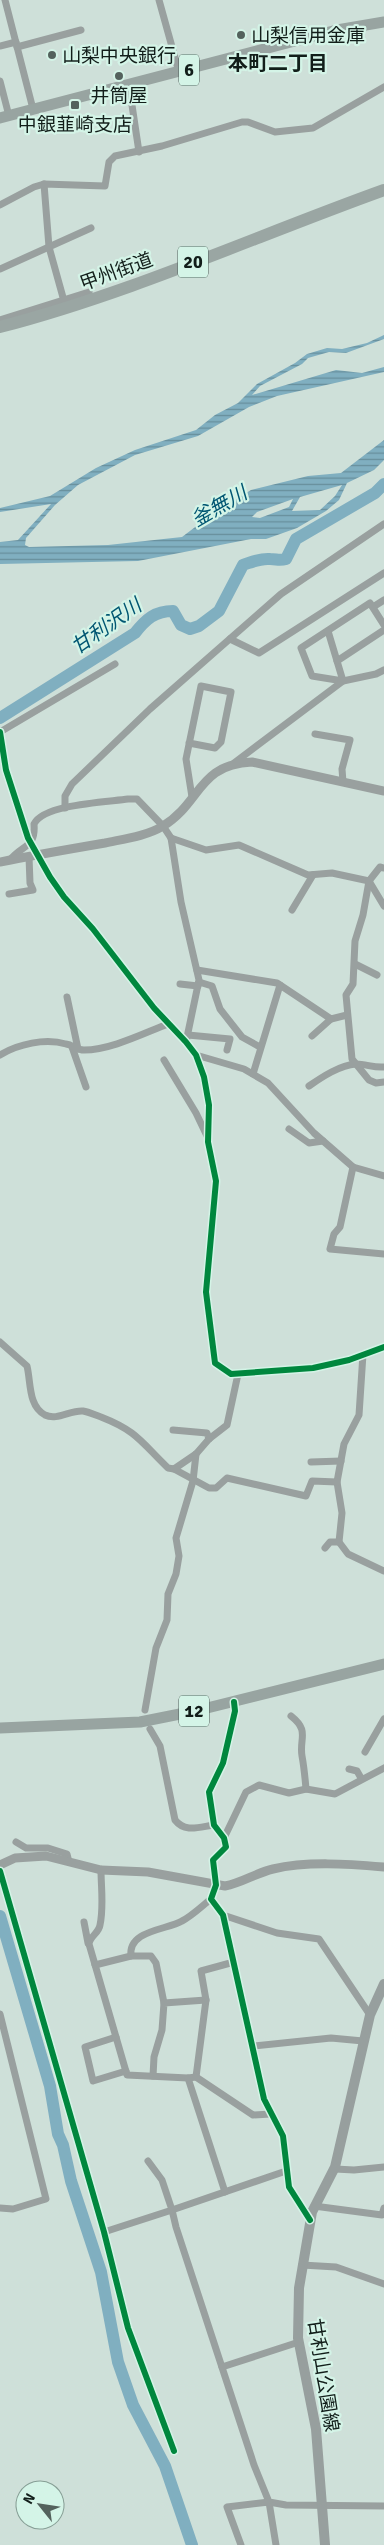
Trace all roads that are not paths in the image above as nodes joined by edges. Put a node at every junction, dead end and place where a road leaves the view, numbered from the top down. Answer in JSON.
{"nodes":[{"id":1,"x":6,"y":0,"type":"edge"},
{"id":2,"x":159,"y":0,"type":"edge"},
{"id":3,"x":384,"y":22,"type":"edge"},
{"id":4,"x":81,"y":30,"type":"dead end"},
{"id":5,"x":17,"y":45,"type":"junction"},
{"id":6,"x":0,"y":46,"type":"edge"},
{"id":7,"x":179,"y":72,"type":"junction"},
{"id":8,"x":0,"y":81,"type":"edge"},
{"id":9,"x":129,"y":85,"type":"junction"},
{"id":10,"x":384,"y":87,"type":"edge"},
{"id":11,"x":33,"y":110,"type":"junction"},
{"id":12,"x":5,"y":117,"type":"edge"},
{"id":13,"x":139,"y":152,"type":"junction"},
{"id":14,"x":44,"y":184,"type":"junction"},
{"id":15,"x":384,"y":190,"type":"edge"},
{"id":16,"x":0,"y":205,"type":"edge"},
{"id":17,"x":91,"y":228,"type":"dead end"},
{"id":18,"x":49,"y":247,"type":"junction"},
{"id":19,"x":0,"y":269,"type":"edge"},
{"id":20,"x":89,"y":292,"type":"dead end"},
{"id":21,"x":64,"y":301,"type":"junction"},
{"id":22,"x":0,"y":320,"type":"edge"},
{"id":23,"x":0,"y":327,"type":"edge"},
{"id":24,"x":384,"y":524,"type":"edge"},
{"id":25,"x":384,"y":573,"type":"edge"},
{"id":26,"x":384,"y":600,"type":"edge"},
{"id":27,"x":373,"y":607,"type":"junction"},
{"id":28,"x":384,"y":625,"type":"edge"},
{"id":29,"x":384,"y":630,"type":"edge"},
{"id":30,"x":328,"y":631,"type":"junction"},
{"id":31,"x":230,"y":639,"type":"junction"},
{"id":32,"x":337,"y":661,"type":"junction"},
{"id":33,"x":115,"y":664,"type":"dead end"},
{"id":34,"x":384,"y":670,"type":"edge"},
{"id":35,"x":343,"y":680,"type":"junction"},
{"id":36,"x":0,"y":732,"type":"edge"},
{"id":37,"x":315,"y":734,"type":"dead end"},
{"id":38,"x":189,"y":743,"type":"junction"},
{"id":39,"x":234,"y":763,"type":"junction"},
{"id":40,"x":343,"y":782,"type":"junction"},
{"id":41,"x":384,"y":791,"type":"edge"},
{"id":42,"x":192,"y":797,"type":"junction"},
{"id":43,"x":65,"y":808,"type":"junction"},
{"id":44,"x":163,"y":826,"type":"junction"},
{"id":45,"x":171,"y":838,"type":"junction"},
{"id":46,"x":32,"y":843,"type":"junction"},
{"id":47,"x":39,"y":855,"type":"junction"},
{"id":48,"x":29,"y":856,"type":"junction"},
{"id":49,"x":10,"y":860,"type":"junction"},
{"id":50,"x":0,"y":862,"type":"edge"},
{"id":51,"x":383,"y":866,"type":"edge"},
{"id":52,"x":313,"y":875,"type":"junction"},
{"id":53,"x":369,"y":881,"type":"junction"},
{"id":54,"x":9,"y":894,"type":"dead end"},
{"id":55,"x":384,"y":906,"type":"edge"},
{"id":56,"x":292,"y":910,"type":"dead end"},
{"id":57,"x":355,"y":964,"type":"junction"},
{"id":58,"x":197,"y":970,"type":"junction"},
{"id":59,"x":377,"y":975,"type":"dead end"},
{"id":60,"x":180,"y":984,"type":"dead end"},
{"id":61,"x":199,"y":984,"type":"junction"},
{"id":62,"x":280,"y":985,"type":"junction"},
{"id":63,"x":67,"y":997,"type":"dead end"},
{"id":64,"x":348,"y":1016,"type":"junction"},
{"id":65,"x":331,"y":1019,"type":"junction"},
{"id":66,"x":168,"y":1024,"type":"junction"},
{"id":67,"x":312,"y":1036,"type":"dead end"},
{"id":68,"x":187,"y":1039,"type":"junction"},
{"id":69,"x":260,"y":1047,"type":"junction"},
{"id":70,"x":75,"y":1048,"type":"junction"},
{"id":71,"x":227,"y":1050,"type":"dead end"},
{"id":72,"x":0,"y":1055,"type":"edge"},
{"id":73,"x":196,"y":1055,"type":"junction"},
{"id":74,"x":164,"y":1060,"type":"dead end"},
{"id":75,"x":356,"y":1064,"type":"junction"},
{"id":76,"x":384,"y":1067,"type":"edge"},
{"id":77,"x":253,"y":1074,"type":"junction"},
{"id":78,"x":384,"y":1082,"type":"edge"},
{"id":79,"x":309,"y":1086,"type":"dead end"},
{"id":80,"x":86,"y":1087,"type":"dead end"},
{"id":81,"x":289,"y":1129,"type":"dead end"},
{"id":82,"x":208,"y":1138,"type":"junction"},
{"id":83,"x":323,"y":1141,"type":"junction"},
{"id":84,"x":354,"y":1167,"type":"junction"},
{"id":85,"x":384,"y":1176,"type":"edge"},
{"id":86,"x":384,"y":1254,"type":"edge"},
{"id":87,"x":0,"y":1342,"type":"edge"},
{"id":88,"x":384,"y":1347,"type":"edge"},
{"id":89,"x":363,"y":1354,"type":"junction"},
{"id":90,"x":238,"y":1374,"type":"junction"},
{"id":91,"x":173,"y":1430,"type":"dead end"},
{"id":92,"x":209,"y":1440,"type":"junction"},
{"id":93,"x":196,"y":1454,"type":"junction"},
{"id":94,"x":341,"y":1461,"type":"junction"},
{"id":95,"x":311,"y":1462,"type":"dead end"},
{"id":96,"x":174,"y":1469,"type":"junction"},
{"id":97,"x":193,"y":1481,"type":"junction"},
{"id":98,"x":336,"y":1482,"type":"junction"},
{"id":99,"x":339,"y":1542,"type":"junction"},
{"id":100,"x":325,"y":1548,"type":"dead end"},
{"id":101,"x":384,"y":1571,"type":"edge"},
{"id":102,"x":384,"y":1664,"type":"edge"},
{"id":103,"x":234,"y":1702,"type":"junction"},
{"id":104,"x":145,"y":1710,"type":"dead end"},
{"id":105,"x":291,"y":1716,"type":"dead end"},
{"id":106,"x":384,"y":1718,"type":"edge"},
{"id":107,"x":0,"y":1728,"type":"edge"},
{"id":108,"x":150,"y":1729,"type":"dead end"},
{"id":109,"x":365,"y":1752,"type":"dead end"},
{"id":110,"x":384,"y":1768,"type":"edge"},
{"id":111,"x":349,"y":1769,"type":"dead end"},
{"id":112,"x":361,"y":1778,"type":"junction"},
{"id":113,"x":306,"y":1789,"type":"junction"},
{"id":114,"x":214,"y":1825,"type":"junction"},
{"id":115,"x":224,"y":1838,"type":"junction"},
{"id":116,"x":16,"y":1842,"type":"dead end"},
{"id":117,"x":69,"y":1862,"type":"junction"},
{"id":118,"x":0,"y":1865,"type":"edge"},
{"id":119,"x":384,"y":1867,"type":"edge"},
{"id":120,"x":101,"y":1870,"type":"junction"},
{"id":121,"x":0,"y":1871,"type":"edge"},
{"id":122,"x":216,"y":1885,"type":"junction"},
{"id":123,"x":210,"y":1899,"type":"junction"},
{"id":124,"x":223,"y":1914,"type":"junction"},
{"id":125,"x":84,"y":1922,"type":"dead end"},
{"id":126,"x":89,"y":1944,"type":"junction"},
{"id":127,"x":131,"y":1956,"type":"junction"},
{"id":128,"x":234,"y":1962,"type":"junction"},
{"id":129,"x":95,"y":1965,"type":"junction"},
{"id":130,"x":384,"y":1984,"type":"edge"},
{"id":131,"x":206,"y":2000,"type":"junction"},
{"id":132,"x":164,"y":2003,"type":"junction"},
{"id":133,"x":0,"y":2014,"type":"edge"},
{"id":134,"x":370,"y":2015,"type":"junction"},
{"id":135,"x":2,"y":2033,"type":"edge"},
{"id":136,"x":116,"y":2037,"type":"junction"},
{"id":137,"x":363,"y":2041,"type":"junction"},
{"id":138,"x":253,"y":2046,"type":"junction"},
{"id":139,"x":126,"y":2071,"type":"junction"},
{"id":140,"x":153,"y":2076,"type":"junction"},
{"id":141,"x":192,"y":2078,"type":"junction"},
{"id":142,"x":271,"y":2114,"type":"junction"},
{"id":143,"x":148,"y":2161,"type":"dead end"},
{"id":144,"x":384,"y":2167,"type":"edge"},
{"id":145,"x":334,"y":2169,"type":"junction"},
{"id":146,"x":286,"y":2171,"type":"junction"},
{"id":147,"x":225,"y":2192,"type":"junction"},
{"id":148,"x":314,"y":2206,"type":"junction"},
{"id":149,"x":0,"y":2208,"type":"edge"},
{"id":150,"x":384,"y":2208,"type":"edge"},
{"id":151,"x":172,"y":2210,"type":"junction"},
{"id":152,"x":310,"y":2220,"type":"junction"},
{"id":153,"x":104,"y":2232,"type":"junction"},
{"id":154,"x":302,"y":2265,"type":"junction"},
{"id":155,"x":384,"y":2284,"type":"edge"},
{"id":156,"x":299,"y":2342,"type":"junction"},
{"id":157,"x":222,"y":2367,"type":"junction"},
{"id":158,"x":174,"y":2451,"type":"dead end"},
{"id":159,"x":269,"y":2502,"type":"junction"},
{"id":160,"x":322,"y":2505,"type":"junction"},
{"id":161,"x":384,"y":2506,"type":"edge"},
{"id":162,"x":241,"y":2545,"type":"edge"},
{"id":163,"x":276,"y":2545,"type":"edge"},
{"id":164,"x":325,"y":2545,"type":"edge"}],
"edges":[{"from":1,"to":5,"type":"street"},
{"from":2,"to":7,"type":"street"},
{"from":3,"to":7,"type":"main road","number":"6"},
{"from":4,"to":5,"type":"street"},
{"from":5,"to":6,"type":"street"},
{"from":5,"to":11,"type":"street"},
{"from":7,"to":9,"type":"main road","number":"6"},
{"from":8,"to":12,"type":"street"},
{"from":9,"to":11,"type":"main road","number":"6"},
{"from":9,"to":13,"type":"street"},
{"from":10,"to":13,"type":"street"},
{"from":11,"to":12,"type":"main road","number":"6"},
{"from":13,"to":14,"type":"street"},
{"from":14,"to":16,"type":"street"},
{"from":14,"to":18,"type":"street"},
{"from":15,"to":23,"type":"highway","name":"甲州街道","number":"20"},
{"from":17,"to":18,"type":"street"},
{"from":18,"to":19,"type":"street"},
{"from":18,"to":21,"type":"street"},
{"from":20,"to":21,"type":"street"},
{"from":21,"to":22,"type":"street"},
{"from":24,"to":31,"type":"street"},
{"from":25,"to":31,"type":"street"},
{"from":26,"to":27,"type":"street"},
{"from":27,"to":28,"type":"street"},
{"from":27,"to":30,"type":"street"},
{"from":29,"to":32,"type":"street"},
{"from":30,"to":32,"type":"street"},
{"from":30,"to":35,"type":"street"},
{"from":31,"to":43,"type":"street"},
{"from":32,"to":35,"type":"street"},
{"from":33,"to":36,"type":"street"},
{"from":34,"to":35,"type":"street"},
{"from":35,"to":39,"type":"street"},
{"from":36,"to":46,"type":"street"},
{"from":37,"to":40,"type":"street"},
{"from":38,"to":38,"type":"street"},
{"from":38,"to":42,"type":"street"},
{"from":39,"to":40,"type":"street"},
{"from":39,"to":42,"type":"street"},
{"from":40,"to":41,"type":"street"},
{"from":42,"to":44,"type":"street"},
{"from":43,"to":44,"type":"street"},
{"from":43,"to":46,"type":"street"},
{"from":44,"to":45,"type":"street"},
{"from":44,"to":47,"type":"street"},
{"from":45,"to":52,"type":"street"},
{"from":45,"to":58,"type":"street"},
{"from":46,"to":47,"type":"street"},
{"from":46,"to":49,"type":"street"},
{"from":47,"to":48,"type":"street"},
{"from":47,"to":66,"type":"street"},
{"from":48,"to":49,"type":"street"},
{"from":48,"to":54,"type":"street"},
{"from":49,"to":50,"type":"street"},
{"from":51,"to":53,"type":"street"},
{"from":52,"to":53,"type":"street"},
{"from":52,"to":56,"type":"street"},
{"from":53,"to":55,"type":"street"},
{"from":53,"to":57,"type":"street"},
{"from":57,"to":59,"type":"street"},
{"from":57,"to":64,"type":"street"},
{"from":58,"to":61,"type":"street"},
{"from":58,"to":62,"type":"street"},
{"from":60,"to":61,"type":"street"},
{"from":61,"to":68,"type":"street"},
{"from":61,"to":69,"type":"street"},
{"from":62,"to":65,"type":"street"},
{"from":62,"to":69,"type":"street"},
{"from":63,"to":70,"type":"street"},
{"from":64,"to":65,"type":"street"},
{"from":64,"to":75,"type":"street"},
{"from":65,"to":67,"type":"street"},
{"from":66,"to":68,"type":"street"},
{"from":66,"to":70,"type":"street"},
{"from":68,"to":71,"type":"street"},
{"from":68,"to":73,"type":"street"},
{"from":69,"to":77,"type":"street"},
{"from":70,"to":72,"type":"street"},
{"from":70,"to":80,"type":"street"},
{"from":73,"to":77,"type":"street"},
{"from":73,"to":82,"type":"street"},
{"from":74,"to":82,"type":"street"},
{"from":75,"to":76,"type":"street"},
{"from":75,"to":78,"type":"street"},
{"from":75,"to":79,"type":"street"},
{"from":77,"to":83,"type":"street"},
{"from":81,"to":83,"type":"street"},
{"from":82,"to":90,"type":"street"},
{"from":83,"to":84,"type":"street"},
{"from":84,"to":85,"type":"street"},
{"from":84,"to":86,"type":"street"},
{"from":87,"to":96,"type":"street"},
{"from":88,"to":89,"type":"street"},
{"from":89,"to":90,"type":"street"},
{"from":89,"to":94,"type":"street"},
{"from":90,"to":92,"type":"street"},
{"from":91,"to":92,"type":"street"},
{"from":92,"to":93,"type":"street"},
{"from":93,"to":96,"type":"street"},
{"from":93,"to":97,"type":"street"},
{"from":94,"to":95,"type":"street"},
{"from":94,"to":98,"type":"street"},
{"from":96,"to":97,"type":"street"},
{"from":97,"to":98,"type":"street"},
{"from":97,"to":104,"type":"street"},
{"from":98,"to":99,"type":"street"},
{"from":99,"to":100,"type":"street"},
{"from":99,"to":101,"type":"street"},
{"from":102,"to":103,"type":"main road","number":"12"},
{"from":103,"to":107,"type":"main road","number":"12"},
{"from":103,"to":114,"type":"street"},
{"from":105,"to":113,"type":"street"},
{"from":106,"to":109,"type":"street"},
{"from":108,"to":114,"type":"street"},
{"from":110,"to":112,"type":"street"},
{"from":111,"to":112,"type":"street"},
{"from":112,"to":113,"type":"street"},
{"from":113,"to":115,"type":"street"},
{"from":114,"to":115,"type":"street"},
{"from":115,"to":122,"type":"street"},
{"from":116,"to":117,"type":"street"},
{"from":117,"to":118,"type":"street"},
{"from":117,"to":120,"type":"street"},
{"from":119,"to":122,"type":"street"},
{"from":120,"to":122,"type":"street"},
{"from":120,"to":126,"type":"street"},
{"from":121,"to":153,"type":"street"},
{"from":122,"to":123,"type":"street"},
{"from":123,"to":124,"type":"street"},
{"from":123,"to":127,"type":"street"},
{"from":124,"to":128,"type":"street"},
{"from":124,"to":134,"type":"street"},
{"from":125,"to":126,"type":"street"},
{"from":126,"to":129,"type":"street"},
{"from":127,"to":129,"type":"street"},
{"from":127,"to":132,"type":"street"},
{"from":128,"to":131,"type":"street"},
{"from":128,"to":138,"type":"street"},
{"from":129,"to":136,"type":"street"},
{"from":130,"to":134,"type":"main road","name":"甘利山公園線"},
{"from":131,"to":132,"type":"street"},
{"from":131,"to":141,"type":"street"},
{"from":132,"to":140,"type":"street"},
{"from":133,"to":135,"type":"street"},
{"from":134,"to":137,"type":"main road","name":"甘利山公園線"},
{"from":135,"to":149,"type":"street"},
{"from":136,"to":139,"type":"street"},
{"from":136,"to":139,"type":"street"},
{"from":137,"to":138,"type":"street"},
{"from":137,"to":145,"type":"main road","name":"甘利山公園線"},
{"from":138,"to":142,"type":"street"},
{"from":139,"to":140,"type":"street"},
{"from":140,"to":141,"type":"street"},
{"from":141,"to":142,"type":"street"},
{"from":141,"to":147,"type":"street"},
{"from":142,"to":146,"type":"street"},
{"from":143,"to":151,"type":"street"},
{"from":144,"to":145,"type":"street"},
{"from":145,"to":148,"type":"main road","name":"甘利山公園線"},
{"from":146,"to":147,"type":"street"},
{"from":146,"to":152,"type":"street"},
{"from":147,"to":151,"type":"street"},
{"from":148,"to":150,"type":"street"},
{"from":148,"to":152,"type":"main road","name":"甘利山公園線"},
{"from":151,"to":153,"type":"street"},
{"from":151,"to":157,"type":"street"},
{"from":152,"to":154,"type":"main road","name":"甘利山公園線"},
{"from":153,"to":158,"type":"street"},
{"from":154,"to":155,"type":"street"},
{"from":154,"to":156,"type":"main road","name":"甘利山公園線"},
{"from":156,"to":157,"type":"street"},
{"from":156,"to":160,"type":"main road","name":"甘利山公園線"},
{"from":157,"to":159,"type":"street"},
{"from":159,"to":160,"type":"street"},
{"from":159,"to":162,"type":"street"},
{"from":159,"to":163,"type":"street"},
{"from":160,"to":161,"type":"street"},
{"from":160,"to":164,"type":"main road","name":"甘利山公園線"}]}
